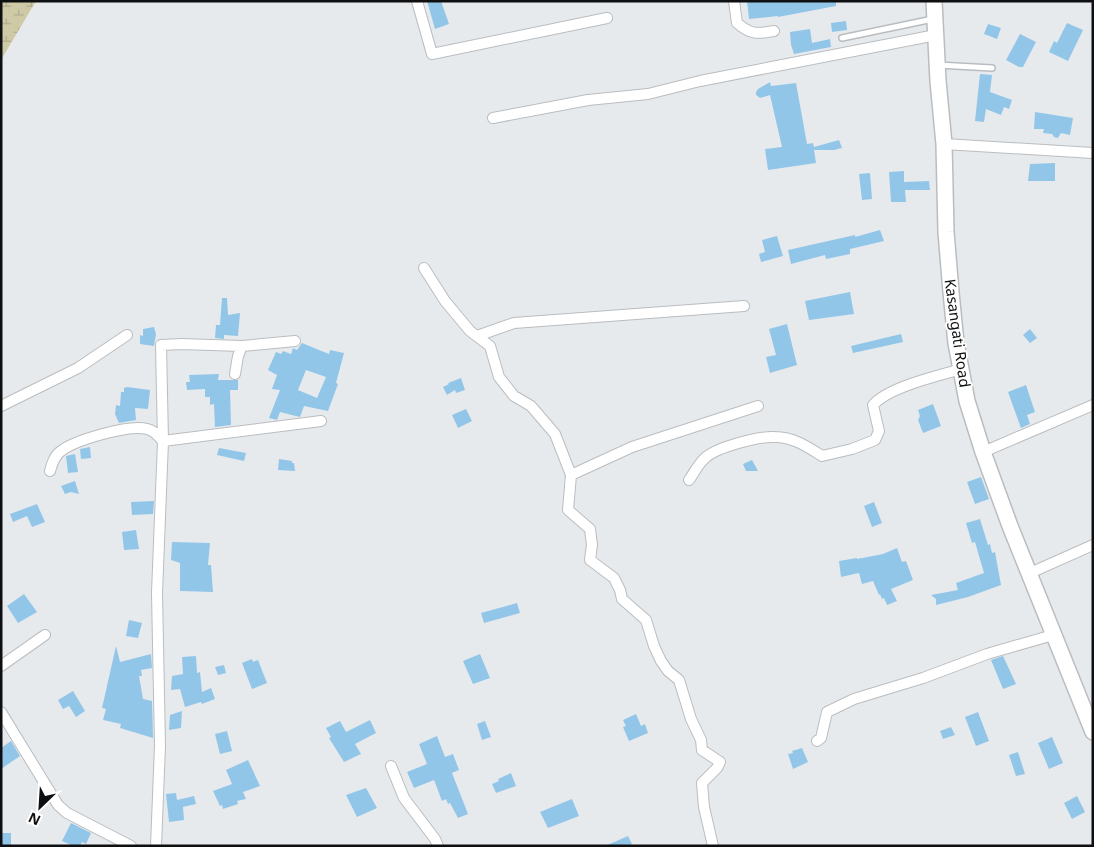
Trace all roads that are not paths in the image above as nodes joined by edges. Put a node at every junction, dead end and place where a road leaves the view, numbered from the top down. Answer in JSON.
{"nodes":[{"id":1,"x":418,"y":1,"type":"edge"},
{"id":2,"x":734,"y":1,"type":"edge"},
{"id":3,"x":934,"y":1,"type":"edge"},
{"id":4,"x":607,"y":18,"type":"dead end"},
{"id":5,"x":936,"y":18,"type":"junction"},
{"id":6,"x":774,"y":30,"type":"dead end"},
{"id":7,"x":936,"y":35,"type":"junction"},
{"id":8,"x":842,"y":38,"type":"dead end"},
{"id":9,"x":938,"y":64,"type":"junction"},
{"id":10,"x":992,"y":68,"type":"dead end"},
{"id":11,"x":493,"y":118,"type":"dead end"},
{"id":12,"x":944,"y":144,"type":"junction"},
{"id":13,"x":1093,"y":153,"type":"edge"},
{"id":14,"x":424,"y":268,"type":"dead end"},
{"id":15,"x":744,"y":306,"type":"dead end"},
{"id":16,"x":126,"y":335,"type":"dead end"},
{"id":17,"x":477,"y":336,"type":"junction"},
{"id":18,"x":294,"y":341,"type":"dead end"},
{"id":19,"x":242,"y":346,"type":"junction"},
{"id":20,"x":961,"y":369,"type":"junction"},
{"id":21,"x":236,"y":374,"type":"dead end"},
{"id":22,"x":1093,"y":405,"type":"edge"},
{"id":23,"x":1,"y":406,"type":"edge"},
{"id":24,"x":758,"y":406,"type":"dead end"},
{"id":25,"x":322,"y":421,"type":"dead end"},
{"id":26,"x":162,"y":441,"type":"junction"},
{"id":27,"x":983,"y":452,"type":"junction"},
{"id":28,"x":50,"y":471,"type":"dead end"},
{"id":29,"x":571,"y":475,"type":"junction"},
{"id":30,"x":689,"y":480,"type":"dead end"},
{"id":31,"x":1093,"y":545,"type":"edge"},
{"id":32,"x":1030,"y":573,"type":"junction"},
{"id":33,"x":45,"y":635,"type":"dead end"},
{"id":34,"x":1053,"y":635,"type":"junction"},
{"id":35,"x":1,"y":666,"type":"edge"},
{"id":36,"x":1,"y":712,"type":"edge"},
{"id":37,"x":1093,"y":732,"type":"edge"},
{"id":38,"x":817,"y":741,"type":"dead end"},
{"id":39,"x":391,"y":766,"type":"dead end"},
{"id":40,"x":131,"y":846,"type":"edge"},
{"id":41,"x":156,"y":846,"type":"edge"},
{"id":42,"x":438,"y":846,"type":"edge"},
{"id":43,"x":713,"y":846,"type":"edge"}],
"edges":[{"from":1,"to":4,"type":"street"},
{"from":2,"to":6,"type":"street"},
{"from":3,"to":5,"type":"street","name":"Kasangati Road"},
{"from":5,"to":7,"type":"street","name":"Kasangati Road"},
{"from":5,"to":8,"type":"lane"},
{"from":7,"to":9,"type":"street","name":"Kasangati Road"},
{"from":7,"to":11,"type":"street"},
{"from":9,"to":10,"type":"lane"},
{"from":9,"to":12,"type":"street","name":"Kasangati Road"},
{"from":12,"to":13,"type":"street"},
{"from":12,"to":20,"type":"street","name":"Kasangati Road"},
{"from":14,"to":17,"type":"street"},
{"from":15,"to":17,"type":"street"},
{"from":16,"to":23,"type":"street"},
{"from":17,"to":29,"type":"street"},
{"from":18,"to":19,"type":"street"},
{"from":19,"to":21,"type":"street"},
{"from":19,"to":26,"type":"street"},
{"from":20,"to":27,"type":"street","name":"Kasangati Road"},
{"from":20,"to":30,"type":"street"},
{"from":22,"to":27,"type":"street"},
{"from":24,"to":29,"type":"street"},
{"from":25,"to":26,"type":"street"},
{"from":26,"to":28,"type":"street"},
{"from":26,"to":41,"type":"street"},
{"from":27,"to":32,"type":"street","name":"Kasangati Road"},
{"from":29,"to":43,"type":"street"},
{"from":31,"to":32,"type":"street"},
{"from":32,"to":34,"type":"street","name":"Kasangati Road"},
{"from":33,"to":35,"type":"street"},
{"from":34,"to":37,"type":"street","name":"Kasangati Road"},
{"from":34,"to":38,"type":"street"},
{"from":36,"to":40,"type":"street"},
{"from":39,"to":42,"type":"street"}]}
